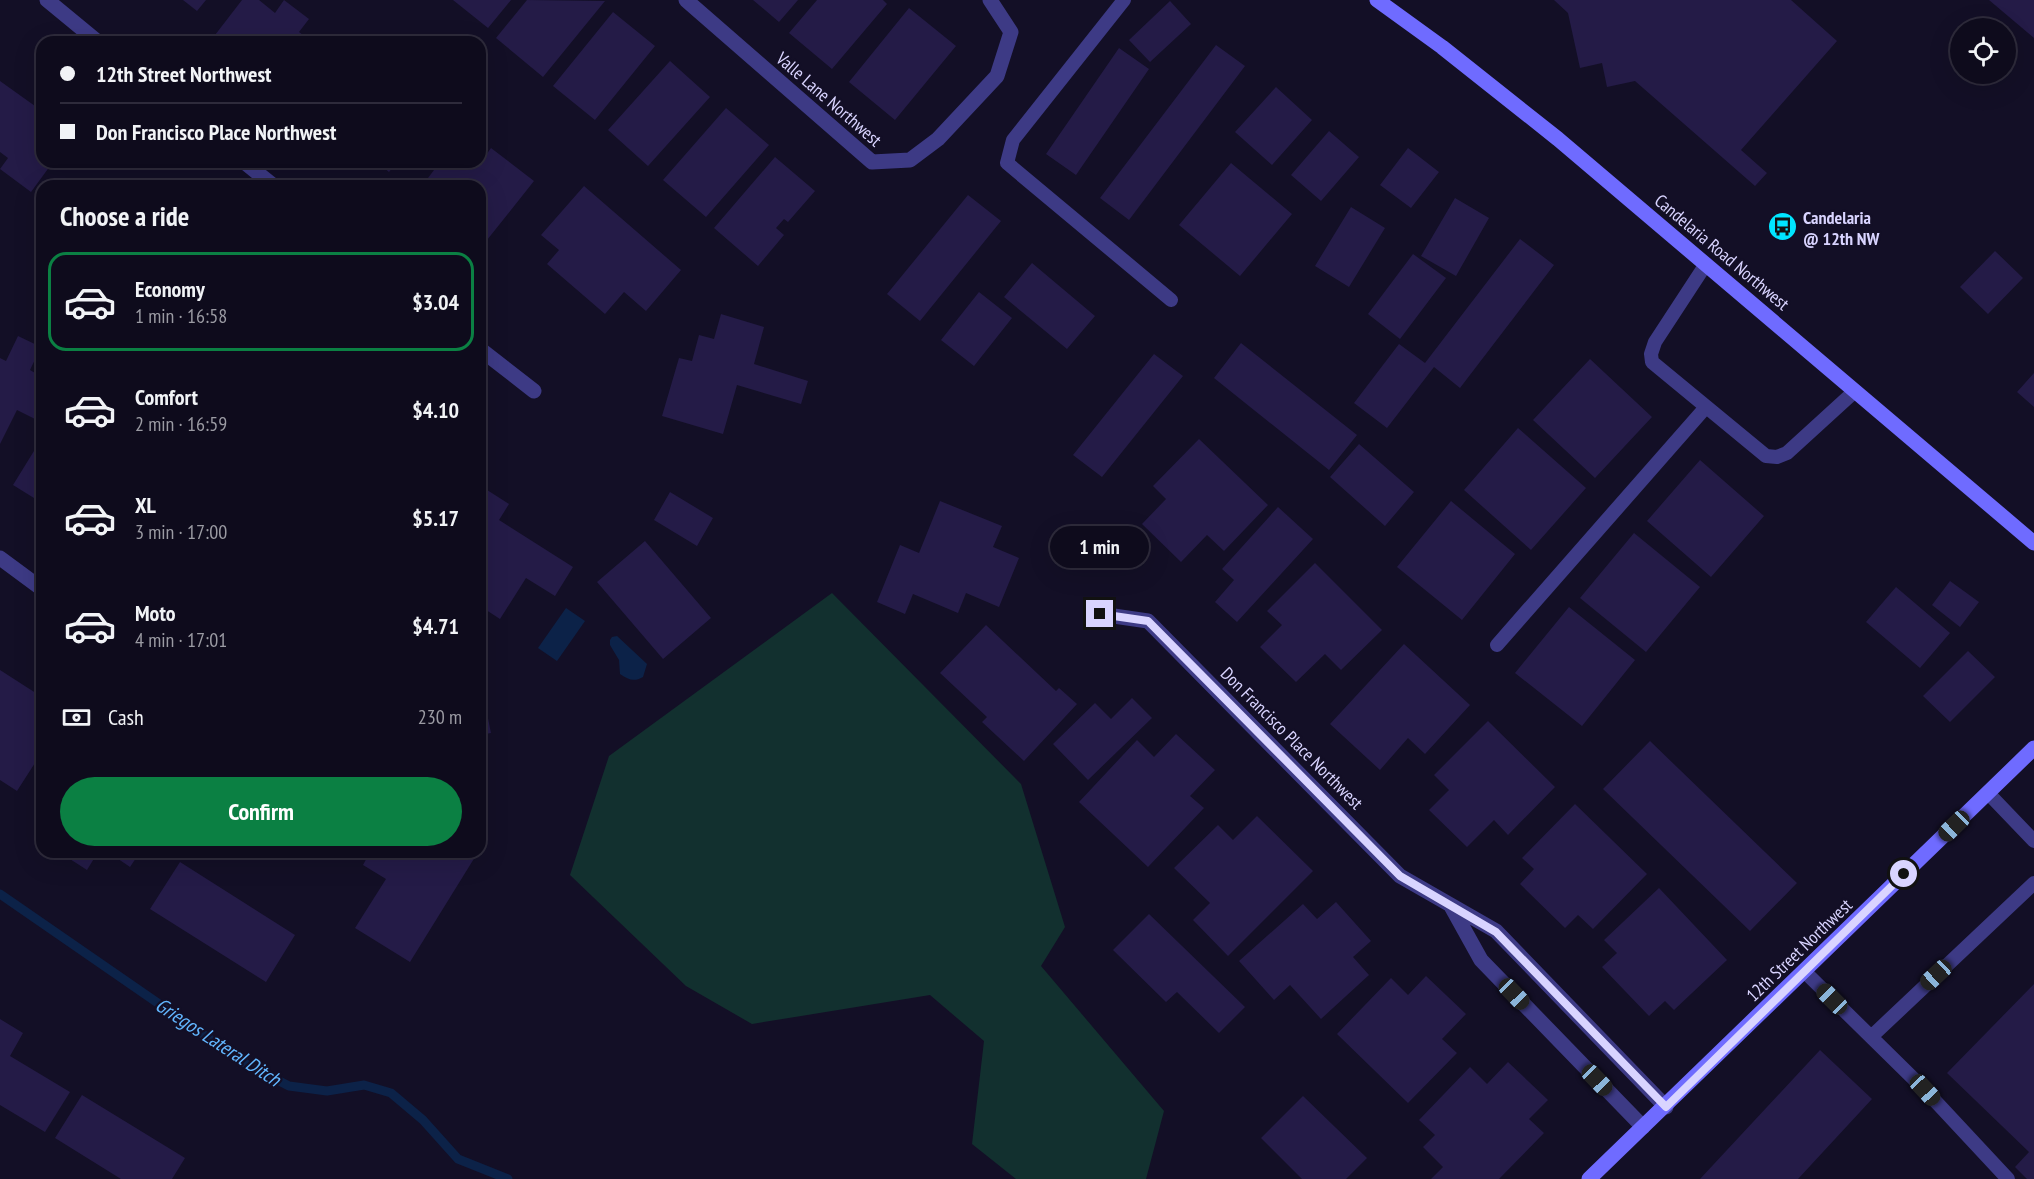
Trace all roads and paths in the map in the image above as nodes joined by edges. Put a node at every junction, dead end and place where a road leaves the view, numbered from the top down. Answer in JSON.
{"nodes":[{"id":1,"x":47,"y":0,"type":"edge"},
{"id":2,"x":686,"y":0,"type":"edge"},
{"id":3,"x":990,"y":0,"type":"edge"},
{"id":4,"x":1124,"y":0,"type":"edge"},
{"id":5,"x":1377,"y":0,"type":"edge"},
{"id":6,"x":91,"y":36,"type":"edge"},
{"id":7,"x":252,"y":168,"type":"edge"},
{"id":8,"x":266,"y":180,"type":"edge"},
{"id":9,"x":1706,"y":264,"type":"junction"},
{"id":10,"x":1171,"y":300,"type":"dead end"},
{"id":11,"x":486,"y":354,"type":"edge"},
{"id":12,"x":1855,"y":391,"type":"junction"},
{"id":13,"x":534,"y":392,"type":"dead end"},
{"id":14,"x":1706,"y":407,"type":"junction"},
{"id":15,"x":2034,"y":543,"type":"edge"},
{"id":16,"x":0,"y":558,"type":"edge"},
{"id":17,"x":36,"y":585,"type":"edge"},
{"id":18,"x":1100,"y":614,"type":"dead end"},
{"id":19,"x":1497,"y":645,"type":"dead end"},
{"id":20,"x":2034,"y":748,"type":"edge"},
{"id":21,"x":1988,"y":793,"type":"junction"},
{"id":22,"x":2034,"y":841,"type":"edge"},
{"id":23,"x":2034,"y":883,"type":"edge"},
{"id":24,"x":1451,"y":906,"type":"junction"},
{"id":25,"x":1805,"y":972,"type":"junction"},
{"id":26,"x":1871,"y":1037,"type":"junction"},
{"id":27,"x":1666,"y":1107,"type":"junction"},
{"id":28,"x":1643,"y":1127,"type":"junction"},
{"id":29,"x":1589,"y":1179,"type":"edge"},
{"id":30,"x":2008,"y":1179,"type":"edge"}],
"edges":[{"from":1,"to":6,"type":"street"},
{"from":2,"to":3,"type":"street","name":"Valle Lane Northwest"},
{"from":4,"to":10,"type":"lane"},
{"from":5,"to":9,"type":"main road","name":"Candelaria Road Northwest"},
{"from":7,"to":8,"type":"street"},
{"from":9,"to":12,"type":"main road","name":"Candelaria Road Northwest"},
{"from":9,"to":14,"type":"lane"},
{"from":11,"to":13,"type":"street"},
{"from":12,"to":14,"type":"lane"},
{"from":12,"to":15,"type":"main road","name":"Candelaria Road Northwest"},
{"from":14,"to":19,"type":"lane"},
{"from":16,"to":17,"type":"street"},
{"from":18,"to":24,"type":"street","name":"Don Francisco Place Northwest"},
{"from":20,"to":21,"type":"main road","name":"12th Street Northwest"},
{"from":21,"to":22,"type":"lane"},
{"from":21,"to":25,"type":"main road","name":"12th Street Northwest"},
{"from":23,"to":26,"type":"lane"},
{"from":24,"to":27,"type":"street","name":"Don Francisco Place Northwest"},
{"from":24,"to":28,"type":"street"},
{"from":25,"to":26,"type":"lane"},
{"from":25,"to":27,"type":"main road","name":"12th Street Northwest"},
{"from":26,"to":30,"type":"lane"},
{"from":27,"to":28,"type":"main road","name":"12th Street Northwest"},
{"from":28,"to":29,"type":"main road","name":"12th Street Northwest"}]}
